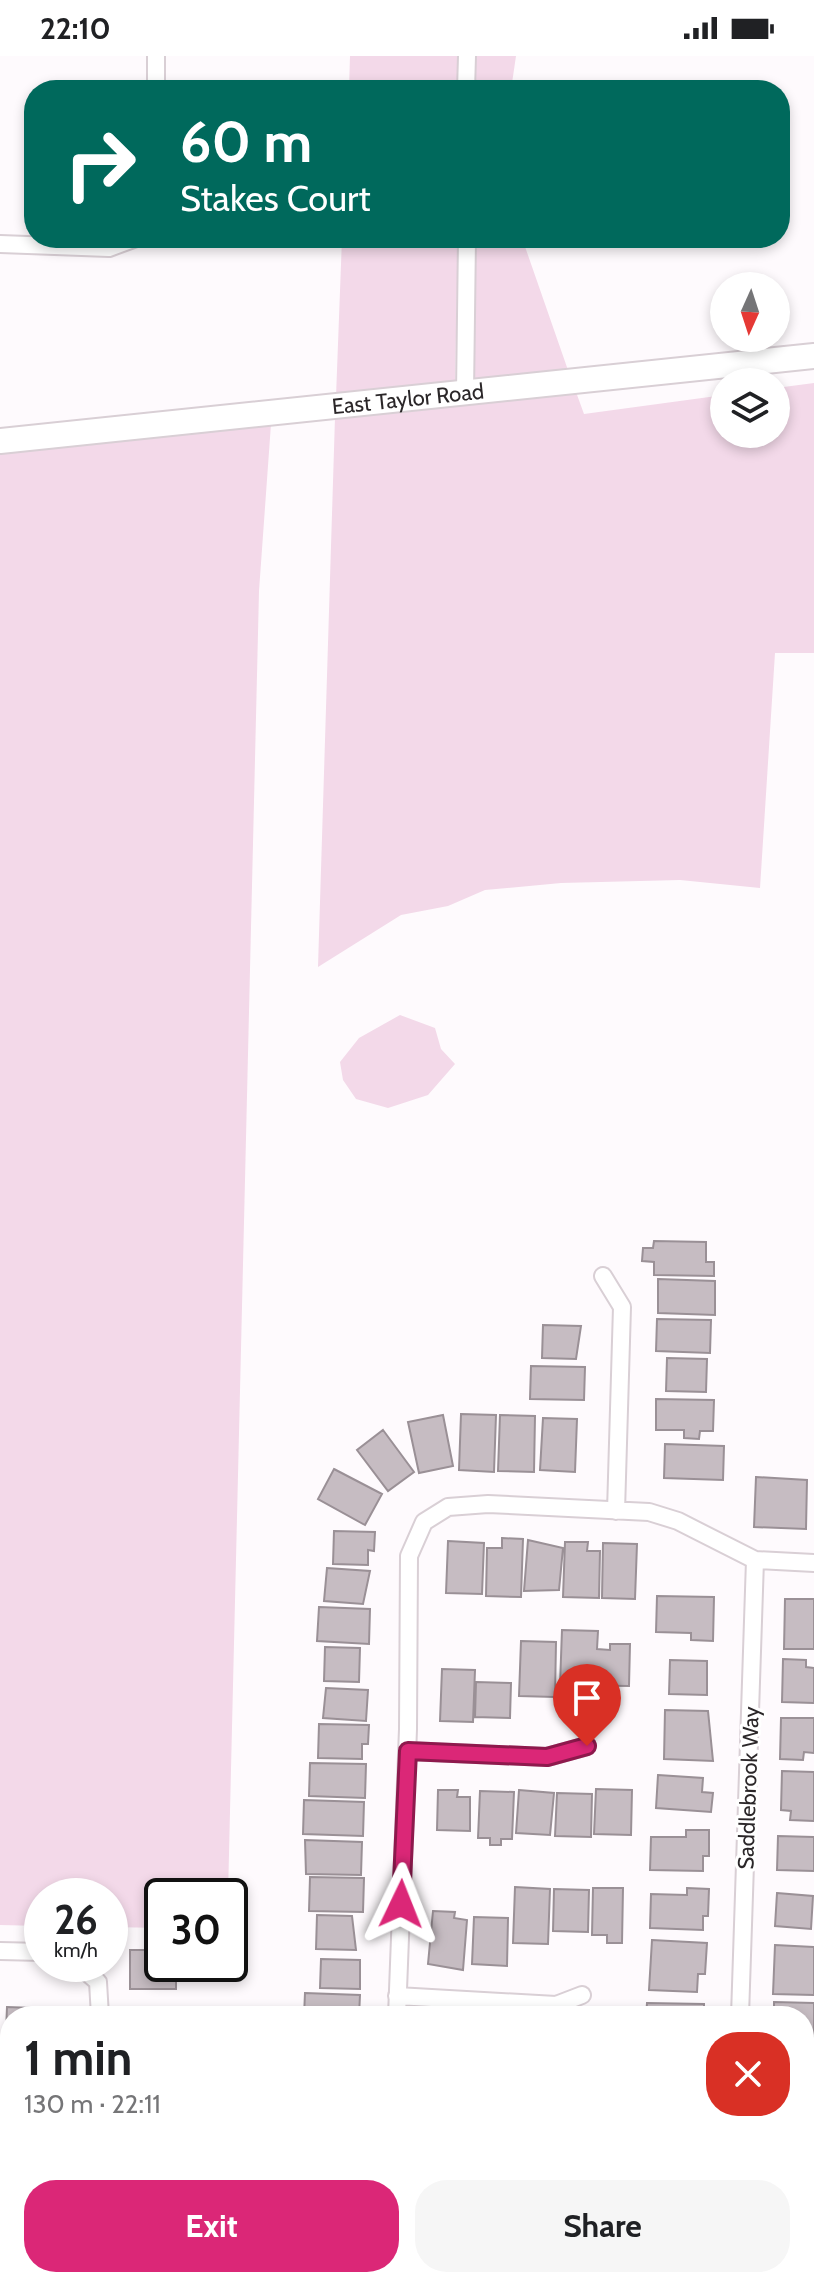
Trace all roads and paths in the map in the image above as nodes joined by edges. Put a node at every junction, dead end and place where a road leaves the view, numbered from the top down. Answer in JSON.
{"nodes":[{"id":1,"x":156,"y":56,"type":"edge"},
{"id":2,"x":467,"y":56,"type":"edge"},
{"id":3,"x":156,"y":80,"type":"edge"},
{"id":4,"x":466,"y":80,"type":"edge"},
{"id":5,"x":0,"y":244,"type":"edge"},
{"id":6,"x":24,"y":245,"type":"edge"},
{"id":7,"x":467,"y":248,"type":"edge"},
{"id":8,"x":814,"y":356,"type":"edge"},
{"id":9,"x":465,"y":393,"type":"junction"},
{"id":10,"x":0,"y":441,"type":"edge"},
{"id":11,"x":603,"y":1276,"type":"dead end"},
{"id":12,"x":616,"y":1511,"type":"junction"},
{"id":13,"x":755,"y":1560,"type":"junction"},
{"id":14,"x":814,"y":1563,"type":"edge"},
{"id":15,"x":587,"y":1746,"type":"dead end"},
{"id":16,"x":408,"y":1751,"type":"junction"},
{"id":17,"x":0,"y":1951,"type":"edge"},
{"id":18,"x":24,"y":1952,"type":"edge"},
{"id":19,"x":98,"y":1982,"type":"edge"},
{"id":20,"x":582,"y":1995,"type":"dead end"},
{"id":21,"x":397,"y":1996,"type":"junction"},
{"id":22,"x":99,"y":2006,"type":"edge"},
{"id":23,"x":397,"y":2006,"type":"edge"},
{"id":24,"x":740,"y":2006,"type":"edge"}],
"edges":[{"from":1,"to":3,"type":"street"},
{"from":2,"to":4,"type":"street"},
{"from":5,"to":6,"type":"street"},
{"from":7,"to":9,"type":"street"},
{"from":8,"to":9,"type":"main road","name":"East Taylor Road"},
{"from":9,"to":10,"type":"main road","name":"East Taylor Road"},
{"from":11,"to":12,"type":"street"},
{"from":12,"to":13,"type":"street"},
{"from":12,"to":16,"type":"street"},
{"from":13,"to":14,"type":"street"},
{"from":13,"to":24,"type":"street","name":"Saddlebrook Way"},
{"from":15,"to":16,"type":"street"},
{"from":16,"to":21,"type":"street"},
{"from":17,"to":18,"type":"street"},
{"from":19,"to":22,"type":"street"},
{"from":20,"to":21,"type":"street"},
{"from":21,"to":23,"type":"street"}]}
